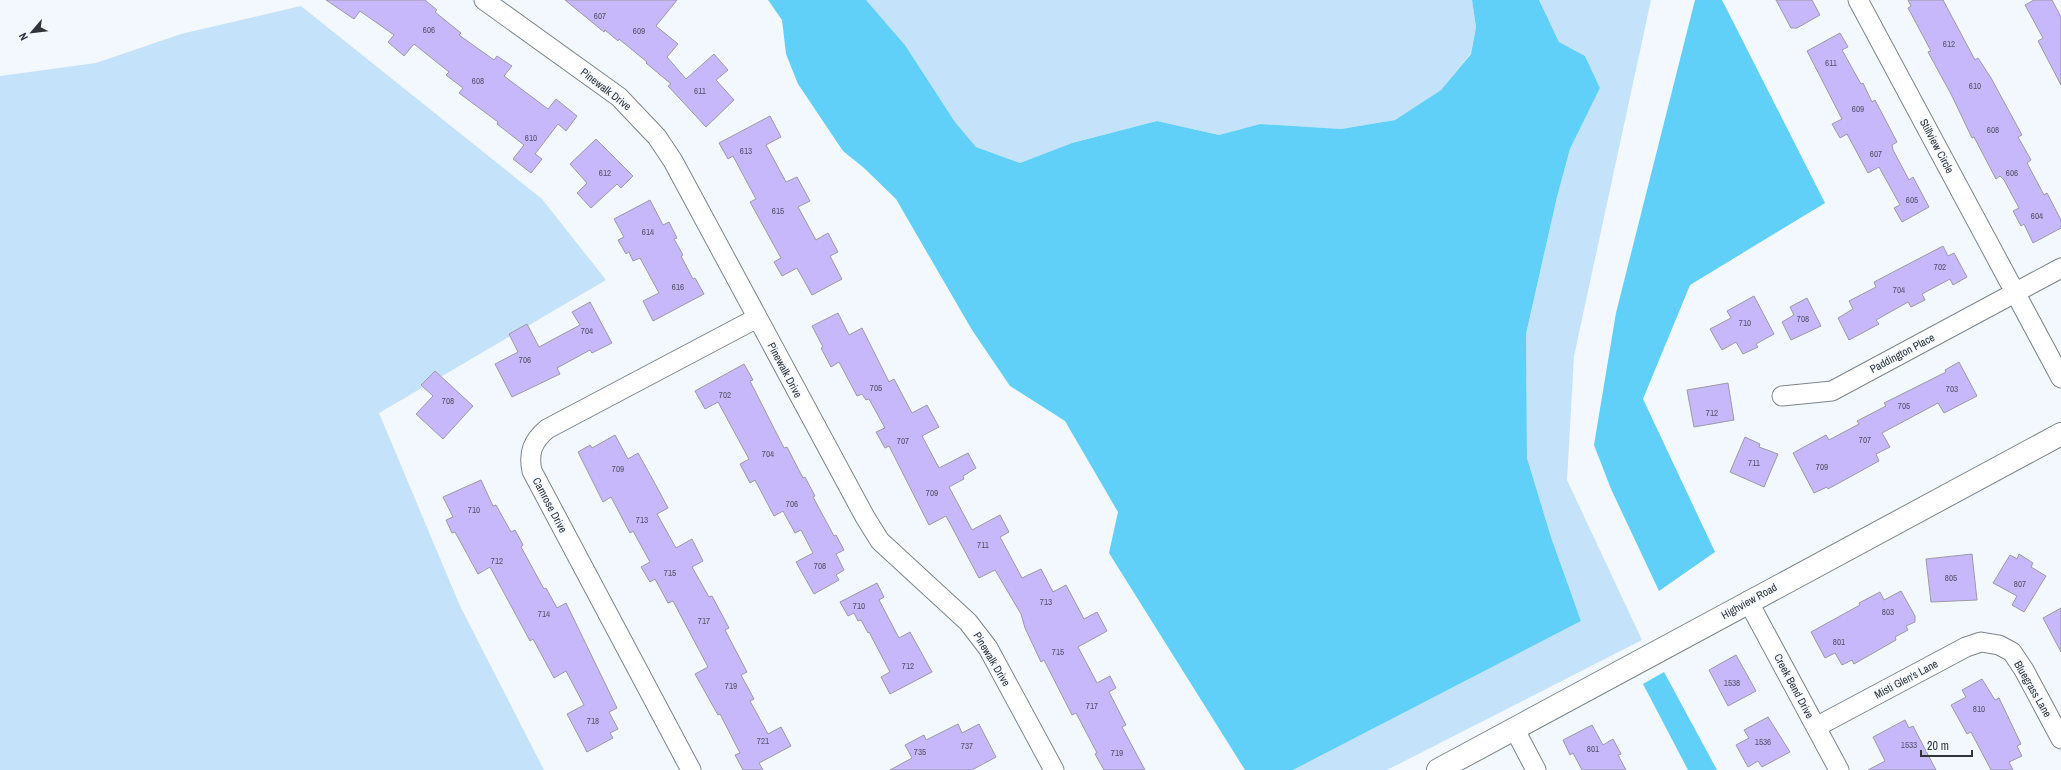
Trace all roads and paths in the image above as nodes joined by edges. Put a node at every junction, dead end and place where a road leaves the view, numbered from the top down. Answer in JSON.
{"nodes":[{"id":1,"x":484,"y":0,"type":"edge"},
{"id":2,"x":1858,"y":0,"type":"edge"},
{"id":3,"x":2061,"y":268,"type":"edge"},
{"id":4,"x":2016,"y":292,"type":"junction"},
{"id":5,"x":757,"y":318,"type":"junction"},
{"id":6,"x":2061,"y":378,"type":"edge"},
{"id":7,"x":1782,"y":396,"type":"dead end"},
{"id":8,"x":2061,"y":434,"type":"edge"},
{"id":9,"x":1748,"y":601,"type":"junction"},
{"id":10,"x":1999,"y":645,"type":"joint"},
{"id":11,"x":1816,"y":727,"type":"junction"},
{"id":12,"x":1515,"y":730,"type":"junction"},
{"id":13,"x":2061,"y":739,"type":"edge"},
{"id":14,"x":691,"y":770,"type":"edge"},
{"id":15,"x":1054,"y":770,"type":"edge"},
{"id":16,"x":1438,"y":770,"type":"edge"},
{"id":17,"x":1536,"y":770,"type":"edge"},
{"id":18,"x":1839,"y":770,"type":"edge"}],
"edges":[{"from":1,"to":5,"type":"street","name":"Pinewalk Drive"},
{"from":2,"to":4,"type":"street","name":"Stillview Circle"},
{"from":3,"to":4,"type":"street"},
{"from":4,"to":6,"type":"street","name":"Stillview Circle"},
{"from":4,"to":7,"type":"street","name":"Paddington Place"},
{"from":5,"to":14,"type":"street","name":"Camrose Drive"},
{"from":5,"to":15,"type":"street","name":"Pinewalk Drive"},
{"from":8,"to":9,"type":"street","name":"Highview Road"},
{"from":9,"to":11,"type":"street","name":"Creek Bend Drive"},
{"from":9,"to":12,"type":"street","name":"Highview Road"},
{"from":10,"to":11,"type":"street","name":"Misti Glen's Lane"},
{"from":10,"to":13,"type":"street","name":"Bluegrass Lane"},
{"from":11,"to":18,"type":"street","name":"Creek Bend Drive"},
{"from":12,"to":16,"type":"street","name":"Highview Road"},
{"from":12,"to":17,"type":"street"}]}
